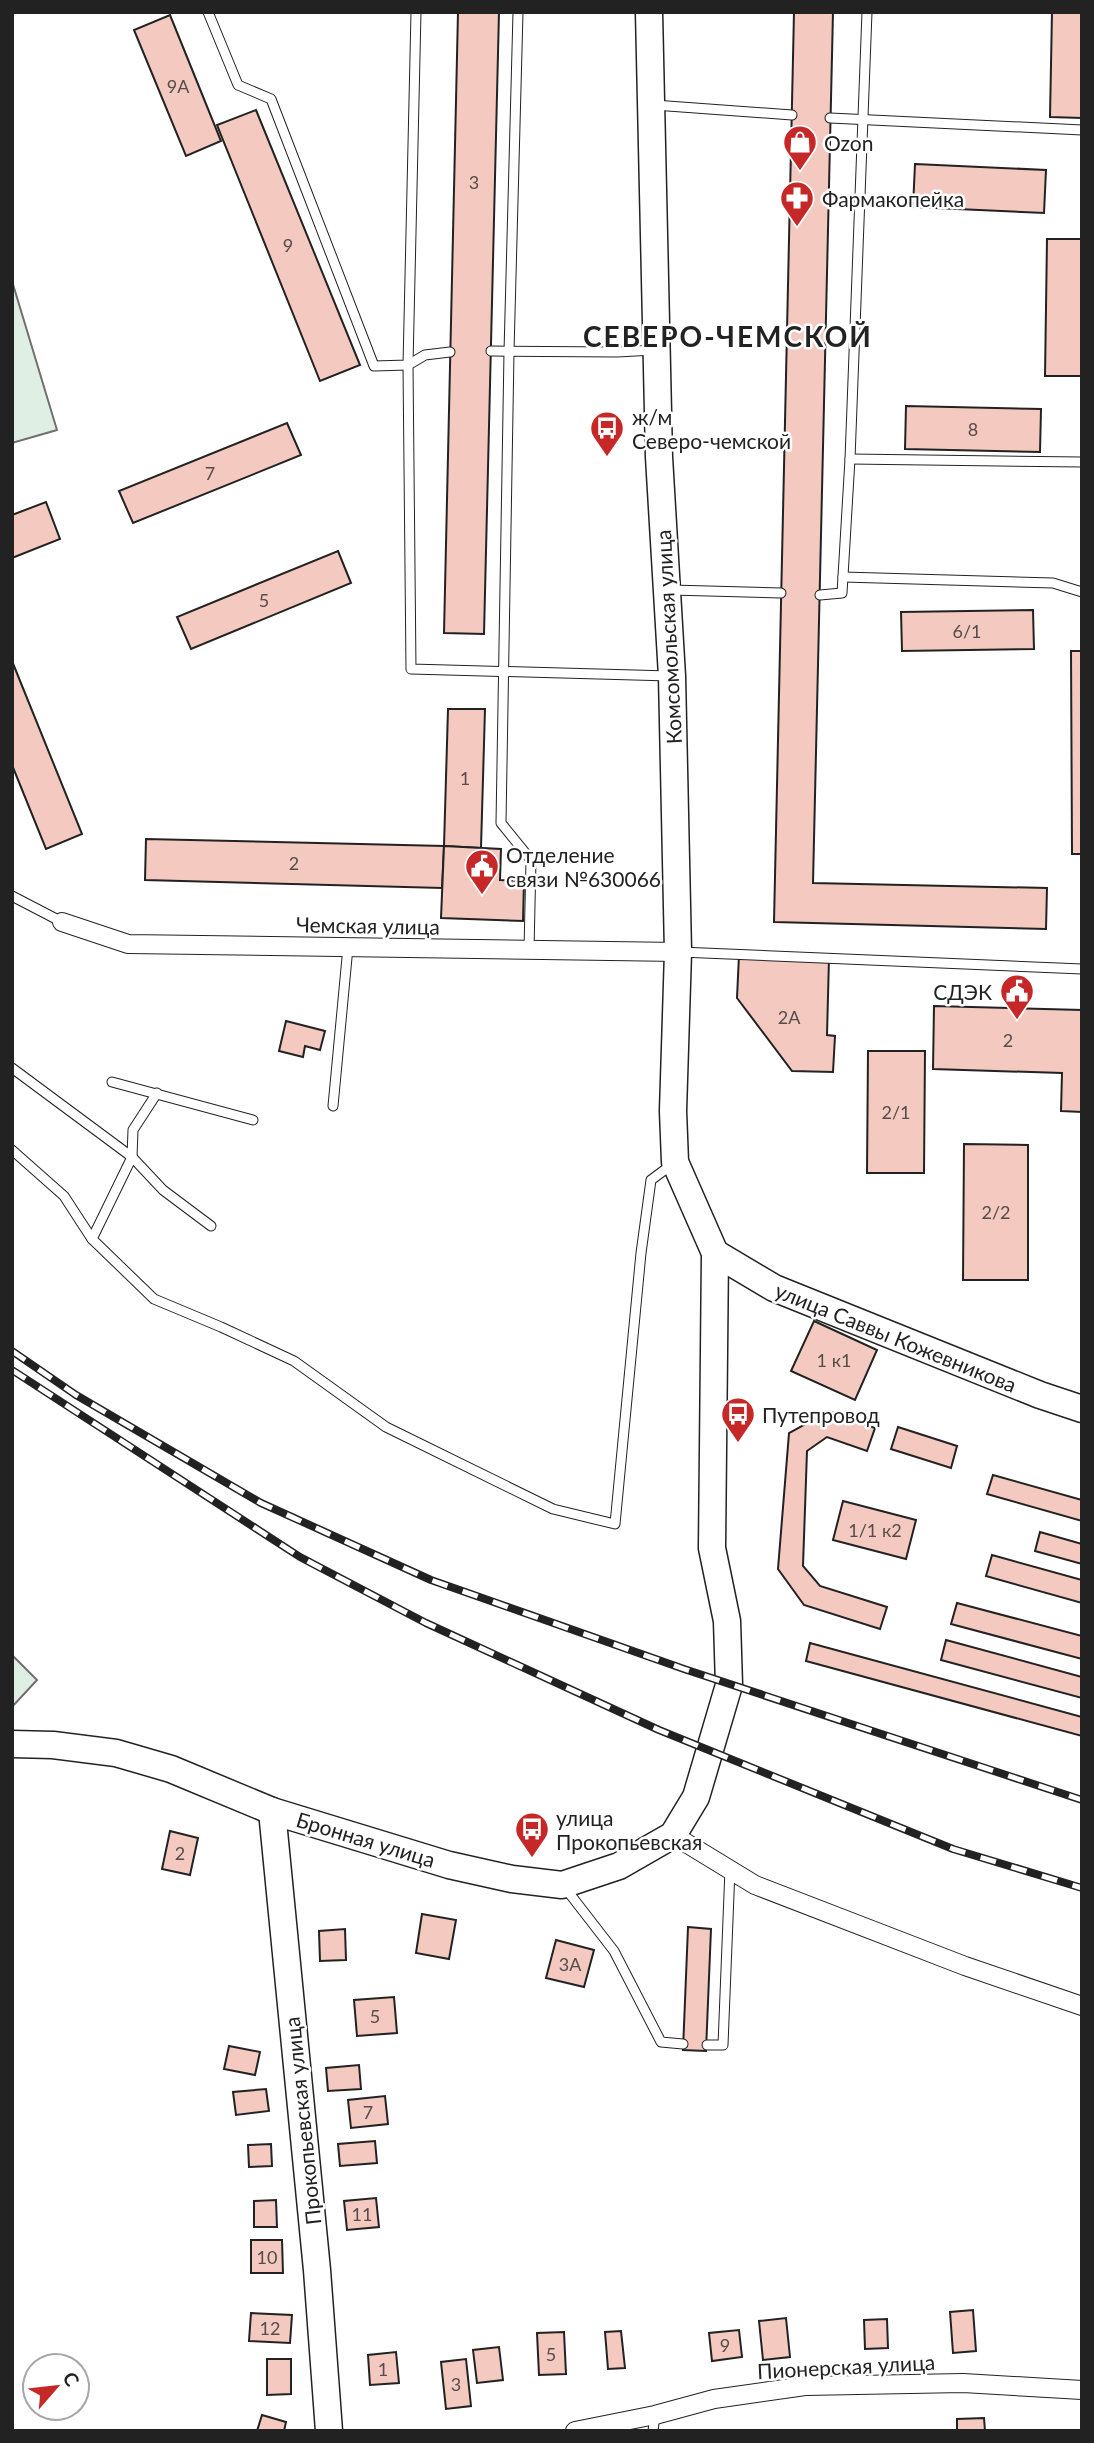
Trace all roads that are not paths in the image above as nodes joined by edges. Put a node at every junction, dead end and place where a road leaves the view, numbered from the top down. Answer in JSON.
{"nodes":[{"id":1,"x":208,"y":12,"type":"edge"},
{"id":2,"x":416,"y":12,"type":"edge"},
{"id":3,"x":518,"y":12,"type":"edge"},
{"id":4,"x":649,"y":12,"type":"edge"},
{"id":5,"x":867,"y":12,"type":"edge"},
{"id":6,"x":651,"y":104,"type":"junction"},
{"id":7,"x":792,"y":115,"type":"dead end"},
{"id":8,"x":830,"y":118,"type":"dead end"},
{"id":9,"x":863,"y":119,"type":"junction"},
{"id":10,"x":1082,"y":130,"type":"edge"},
{"id":11,"x":656,"y":350,"type":"junction"},
{"id":12,"x":491,"y":351,"type":"dead end"},
{"id":13,"x":450,"y":352,"type":"dead end"},
{"id":14,"x":509,"y":352,"type":"junction"},
{"id":15,"x":408,"y":365,"type":"junction"},
{"id":16,"x":850,"y":459,"type":"junction"},
{"id":17,"x":1082,"y":462,"type":"edge"},
{"id":18,"x":843,"y":577,"type":"junction"},
{"id":19,"x":667,"y":590,"type":"junction"},
{"id":20,"x":781,"y":593,"type":"dead end"},
{"id":21,"x":1082,"y":593,"type":"edge"},
{"id":22,"x":820,"y":595,"type":"dead end"},
{"id":23,"x":505,"y":671,"type":"junction"},
{"id":24,"x":672,"y":676,"type":"junction"},
{"id":25,"x":12,"y":896,"type":"edge"},
{"id":26,"x":62,"y":922,"type":"joint"},
{"id":27,"x":348,"y":947,"type":"junction"},
{"id":28,"x":529,"y":950,"type":"junction"},
{"id":29,"x":678,"y":952,"type":"junction"},
{"id":30,"x":1082,"y":969,"type":"edge"},
{"id":31,"x":12,"y":1068,"type":"edge"},
{"id":32,"x":112,"y":1082,"type":"dead end"},
{"id":33,"x":157,"y":1093,"type":"junction"},
{"id":34,"x":333,"y":1106,"type":"dead end"},
{"id":35,"x":253,"y":1120,"type":"dead end"},
{"id":36,"x":12,"y":1150,"type":"edge"},
{"id":37,"x":132,"y":1157,"type":"junction"},
{"id":38,"x":676,"y":1162,"type":"junction"},
{"id":39,"x":211,"y":1226,"type":"dead end"},
{"id":40,"x":92,"y":1240,"type":"junction"},
{"id":41,"x":715,"y":1253,"type":"junction"},
{"id":42,"x":1081,"y":1407,"type":"edge"},
{"id":43,"x":12,"y":1744,"type":"edge"},
{"id":44,"x":272,"y":1811,"type":"junction"},
{"id":45,"x":673,"y":1835,"type":"junction"},
{"id":46,"x":730,"y":1869,"type":"junction"},
{"id":47,"x":562,"y":1885,"type":"junction"},
{"id":48,"x":1082,"y":2006,"type":"edge"},
{"id":49,"x":683,"y":2044,"type":"dead end"},
{"id":50,"x":707,"y":2045,"type":"dead end"},
{"id":51,"x":1082,"y":2390,"type":"edge"},
{"id":52,"x":654,"y":2423,"type":"edge"},
{"id":53,"x":329,"y":2431,"type":"edge"},
{"id":54,"x":575,"y":2431,"type":"edge"}],
"edges":[{"from":1,"to":15,"type":"lane"},
{"from":2,"to":15,"type":"lane"},
{"from":3,"to":14,"type":"lane"},
{"from":4,"to":6,"type":"main road","name":"Комсомольская улица"},
{"from":5,"to":9,"type":"lane"},
{"from":6,"to":7,"type":"lane"},
{"from":6,"to":11,"type":"main road","name":"Комсомольская улица"},
{"from":8,"to":9,"type":"lane"},
{"from":9,"to":10,"type":"lane"},
{"from":9,"to":16,"type":"lane"},
{"from":11,"to":14,"type":"lane"},
{"from":11,"to":19,"type":"main road","name":"Комсомольская улица"},
{"from":12,"to":14,"type":"lane"},
{"from":13,"to":15,"type":"lane"},
{"from":14,"to":23,"type":"lane"},
{"from":15,"to":23,"type":"lane"},
{"from":16,"to":17,"type":"lane"},
{"from":16,"to":18,"type":"lane"},
{"from":18,"to":21,"type":"lane"},
{"from":18,"to":22,"type":"lane"},
{"from":19,"to":20,"type":"lane"},
{"from":19,"to":24,"type":"main road","name":"Комсомольская улица"},
{"from":23,"to":24,"type":"lane"},
{"from":23,"to":28,"type":"lane"},
{"from":24,"to":29,"type":"main road","name":"Комсомольская улица"},
{"from":25,"to":26,"type":"lane"},
{"from":26,"to":27,"type":"street","name":"Чемская улица"},
{"from":27,"to":28,"type":"street","name":"Чемская улица"},
{"from":27,"to":34,"type":"lane"},
{"from":28,"to":29,"type":"street","name":"Чемская улица"},
{"from":29,"to":30,"type":"lane"},
{"from":29,"to":38,"type":"main road","name":"Комсомольская улица"},
{"from":31,"to":37,"type":"lane"},
{"from":32,"to":33,"type":"lane"},
{"from":33,"to":35,"type":"lane"},
{"from":33,"to":37,"type":"lane"},
{"from":36,"to":40,"type":"lane"},
{"from":37,"to":39,"type":"lane"},
{"from":37,"to":40,"type":"lane"},
{"from":38,"to":40,"type":"lane"},
{"from":38,"to":41,"type":"main road","name":"Комсомольская улица"},
{"from":41,"to":42,"type":"main road","name":"улица Саввы Кожевникова"},
{"from":41,"to":45,"type":"main road","name":"Бронная улица"},
{"from":43,"to":44,"type":"main road","name":"Бронная улица"},
{"from":44,"to":47,"type":"main road","name":"Бронная улица"},
{"from":44,"to":53,"type":"main road","name":"Прокопьевская улица"},
{"from":45,"to":46,"type":"street"},
{"from":45,"to":47,"type":"main road","name":"Бронная улица"},
{"from":46,"to":48,"type":"street"},
{"from":46,"to":50,"type":"lane"},
{"from":47,"to":49,"type":"lane"},
{"from":51,"to":52,"type":"street","name":"Пионерская улица"},
{"from":52,"to":54,"type":"street","name":"Пионерская улица"}]}
